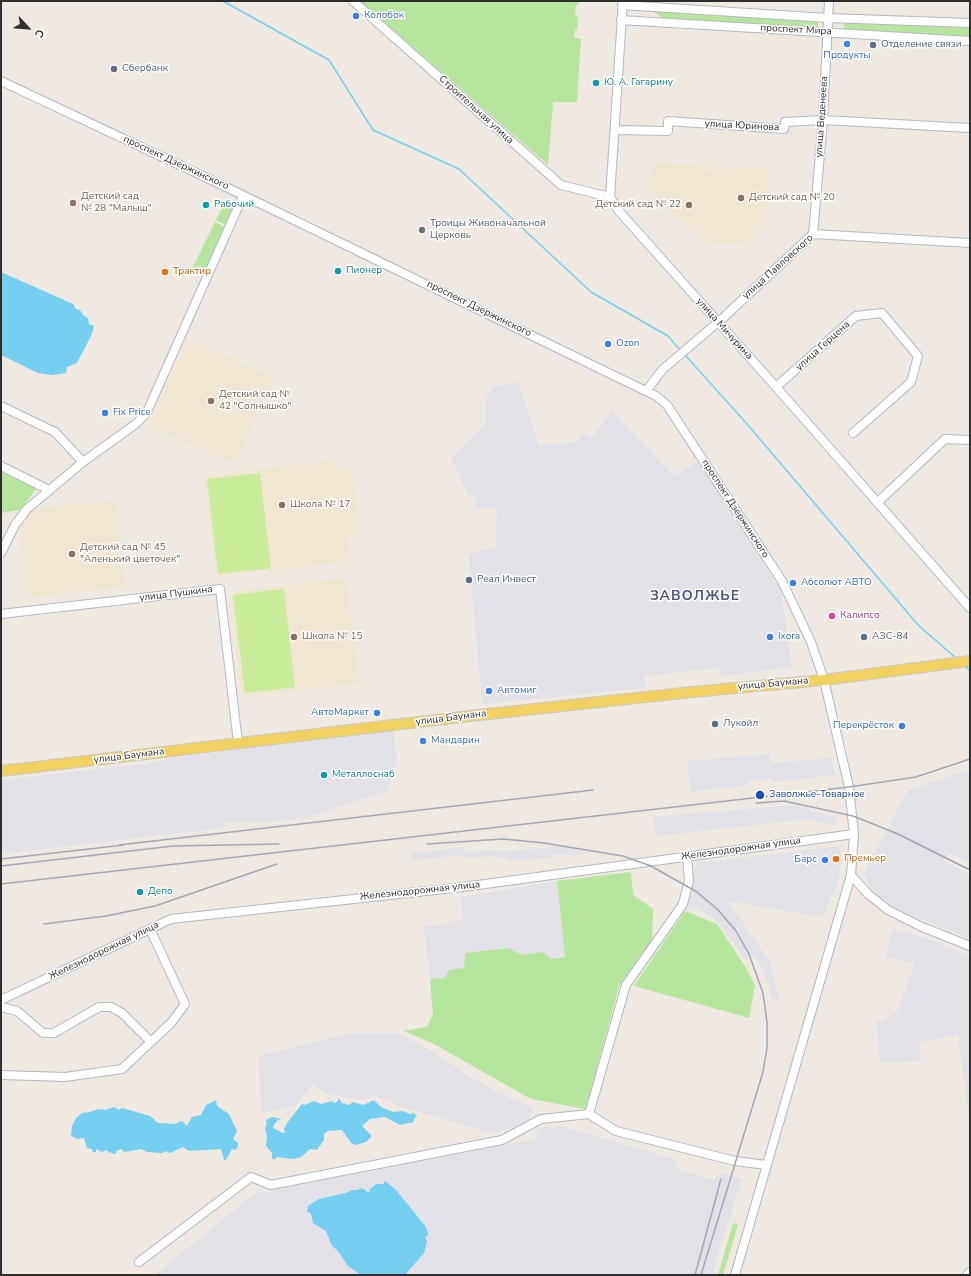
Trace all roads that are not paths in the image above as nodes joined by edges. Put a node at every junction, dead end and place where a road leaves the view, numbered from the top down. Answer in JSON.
{"nodes":[{"id":1,"x":354,"y":1,"type":"edge"},
{"id":2,"x":829,"y":1,"type":"edge"},
{"id":3,"x":622,"y":3,"type":"edge"},
{"id":4,"x":828,"y":18,"type":"junction"},
{"id":5,"x":621,"y":20,"type":"junction"},
{"id":6,"x":970,"y":24,"type":"edge"},
{"id":7,"x":828,"y":31,"type":"junction"},
{"id":8,"x":970,"y":40,"type":"edge"},
{"id":9,"x":1,"y":81,"type":"edge"},
{"id":10,"x":823,"y":120,"type":"junction"},
{"id":11,"x":970,"y":128,"type":"edge"},
{"id":12,"x":615,"y":130,"type":"junction"},
{"id":13,"x":243,"y":196,"type":"junction"},
{"id":14,"x":610,"y":197,"type":"junction"},
{"id":15,"x":813,"y":234,"type":"junction"},
{"id":16,"x":970,"y":243,"type":"edge"},
{"id":17,"x":718,"y":322,"type":"junction"},
{"id":18,"x":776,"y":387,"type":"junction"},
{"id":19,"x":646,"y":391,"type":"junction"},
{"id":20,"x":1,"y":406,"type":"edge"},
{"id":21,"x":853,"y":434,"type":"dead end"},
{"id":22,"x":970,"y":440,"type":"edge"},
{"id":23,"x":83,"y":462,"type":"junction"},
{"id":24,"x":1,"y":466,"type":"edge"},
{"id":25,"x":49,"y":490,"type":"junction"},
{"id":26,"x":878,"y":502,"type":"junction"},
{"id":27,"x":1,"y":553,"type":"edge"},
{"id":28,"x":970,"y":608,"type":"edge"},
{"id":29,"x":1,"y":614,"type":"edge"},
{"id":30,"x":970,"y":661,"type":"edge"},
{"id":31,"x":824,"y":680,"type":"junction"},
{"id":32,"x":238,"y":743,"type":"junction"},
{"id":33,"x":1,"y":771,"type":"edge"},
{"id":34,"x":854,"y":834,"type":"junction"},
{"id":35,"x":687,"y":856,"type":"junction"},
{"id":36,"x":851,"y":875,"type":"junction"},
{"id":37,"x":150,"y":929,"type":"junction"},
{"id":38,"x":970,"y":946,"type":"edge"},
{"id":39,"x":1,"y":1000,"type":"edge"},
{"id":40,"x":1,"y":1007,"type":"edge"},
{"id":41,"x":150,"y":1041,"type":"junction"},
{"id":42,"x":1,"y":1075,"type":"edge"},
{"id":43,"x":589,"y":1114,"type":"junction"},
{"id":44,"x":766,"y":1165,"type":"junction"},
{"id":45,"x":139,"y":1262,"type":"dead end"},
{"id":46,"x":970,"y":1272,"type":"edge"},
{"id":47,"x":735,"y":1275,"type":"edge"},
{"id":48,"x":967,"y":1275,"type":"edge"}],
"edges":[{"from":1,"to":14,"type":"street","name":"Строительная улица"},
{"from":2,"to":4,"type":"street","name":"улица Веденеева"},
{"from":3,"to":4,"type":"street","name":"проспект Мира"},
{"from":3,"to":5,"type":"street"},
{"from":4,"to":6,"type":"street","name":"проспект Мира"},
{"from":4,"to":7,"type":"street","name":"улица Веденеева"},
{"from":5,"to":7,"type":"street","name":"проспект Мира"},
{"from":5,"to":12,"type":"street"},
{"from":7,"to":8,"type":"street","name":"проспект Мира"},
{"from":7,"to":10,"type":"street","name":"улица Веденеева"},
{"from":9,"to":13,"type":"street","name":"проспект Дзержинского"},
{"from":10,"to":11,"type":"street","name":"улица Юринова"},
{"from":10,"to":12,"type":"street","name":"улица Юринова"},
{"from":10,"to":15,"type":"street","name":"улица Веденеева"},
{"from":12,"to":14,"type":"street"},
{"from":13,"to":19,"type":"street","name":"проспект Дзержинского"},
{"from":13,"to":23,"type":"street"},
{"from":14,"to":17,"type":"street","name":"улица Мичурина"},
{"from":15,"to":16,"type":"street","name":"улица Павловского"},
{"from":15,"to":17,"type":"street","name":"улица Павловского"},
{"from":17,"to":18,"type":"street","name":"улица Мичурина"},
{"from":17,"to":19,"type":"street","name":"улица Павловского"},
{"from":18,"to":21,"type":"street","name":"улица Герцена"},
{"from":18,"to":26,"type":"street","name":"улица Мичурина"},
{"from":19,"to":31,"type":"street","name":"проспект Дзержинского"},
{"from":20,"to":23,"type":"street"},
{"from":22,"to":26,"type":"street"},
{"from":23,"to":25,"type":"street"},
{"from":24,"to":25,"type":"street"},
{"from":25,"to":27,"type":"street"},
{"from":26,"to":28,"type":"street","name":"улица Мичурина"},
{"from":29,"to":32,"type":"street","name":"улица Пушкина"},
{"from":30,"to":31,"type":"main road","name":"улица Баумана"},
{"from":31,"to":32,"type":"main road","name":"улица Баумана"},
{"from":31,"to":34,"type":"street","name":"проспект Дзержинского"},
{"from":32,"to":33,"type":"main road","name":"улица Баумана"},
{"from":34,"to":35,"type":"street","name":"Железнодорожная улица"},
{"from":34,"to":36,"type":"street","name":"проспект Дзержинского"},
{"from":35,"to":37,"type":"street","name":"Железнодорожная улица"},
{"from":35,"to":43,"type":"street"},
{"from":36,"to":38,"type":"street"},
{"from":36,"to":44,"type":"street","name":"проспект Дзержинского"},
{"from":37,"to":39,"type":"street","name":"Железнодорожная улица"},
{"from":37,"to":41,"type":"street"},
{"from":40,"to":41,"type":"street"},
{"from":41,"to":42,"type":"street"},
{"from":43,"to":44,"type":"street"},
{"from":43,"to":45,"type":"street"},
{"from":44,"to":47,"type":"street","name":"проспект Дзержинского"},
{"from":46,"to":48,"type":"street"}]}
